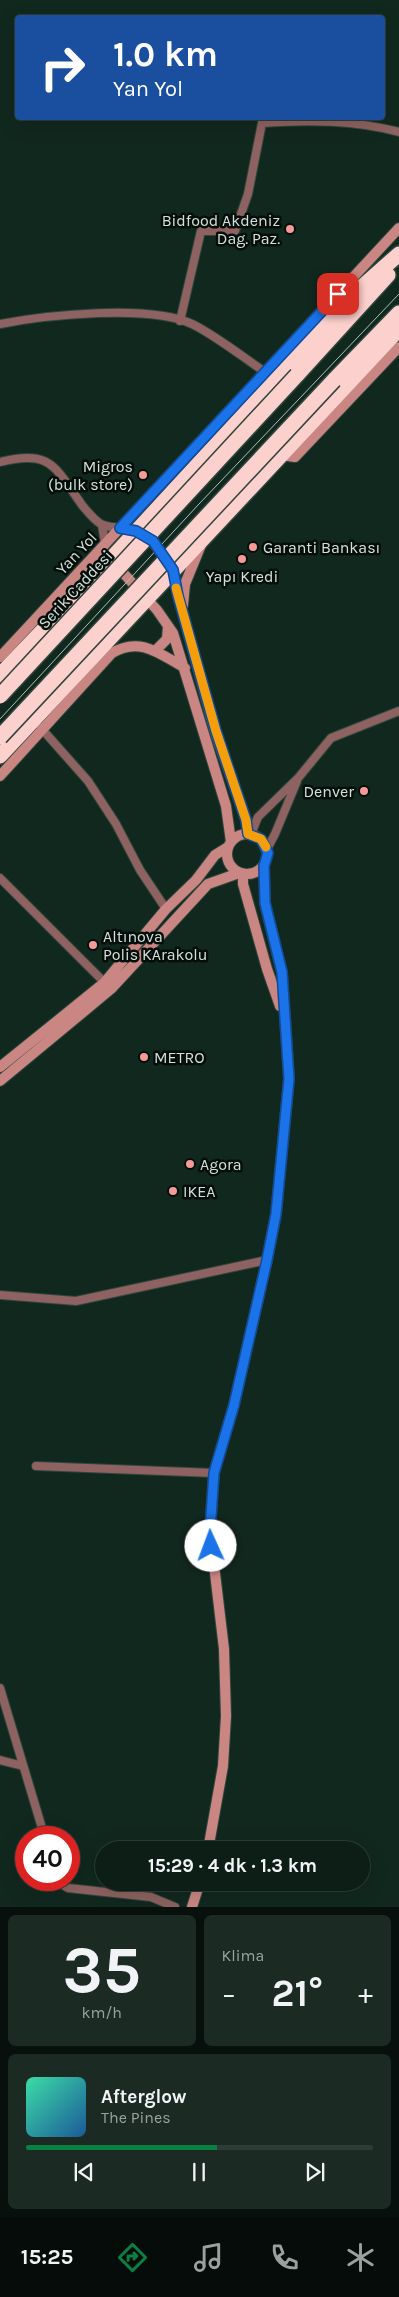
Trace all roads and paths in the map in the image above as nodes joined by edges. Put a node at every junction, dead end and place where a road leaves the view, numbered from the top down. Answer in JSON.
{"nodes":[{"id":1,"x":399,"y":132,"type":"edge"},
{"id":2,"x":399,"y":228,"type":"edge"},
{"id":3,"x":399,"y":254,"type":"edge"},
{"id":4,"x":399,"y":262,"type":"edge"},
{"id":5,"x":399,"y":313,"type":"edge"},
{"id":6,"x":180,"y":321,"type":"junction"},
{"id":7,"x":0,"y":324,"type":"edge"},
{"id":8,"x":322,"y":328,"type":"junction"},
{"id":9,"x":399,"y":329,"type":"edge"},
{"id":10,"x":301,"y":334,"type":"junction"},
{"id":11,"x":399,"y":347,"type":"edge"},
{"id":12,"x":265,"y":372,"type":"junction"},
{"id":13,"x":255,"y":400,"type":"junction"},
{"id":14,"x":288,"y":456,"type":"junction"},
{"id":15,"x":0,"y":462,"type":"edge"},
{"id":16,"x":102,"y":525,"type":"junction"},
{"id":17,"x":120,"y":528,"type":"junction"},
{"id":18,"x":136,"y":531,"type":"junction"},
{"id":19,"x":206,"y":536,"type":"junction"},
{"id":20,"x":105,"y":544,"type":"junction"},
{"id":21,"x":111,"y":559,"type":"junction"},
{"id":22,"x":173,"y":570,"type":"junction"},
{"id":23,"x":147,"y":599,"type":"junction"},
{"id":24,"x":182,"y":611,"type":"junction"},
{"id":25,"x":168,"y":626,"type":"junction"},
{"id":26,"x":155,"y":651,"type":"junction"},
{"id":27,"x":0,"y":657,"type":"edge"},
{"id":28,"x":185,"y":668,"type":"junction"},
{"id":29,"x":0,"y":675,"type":"edge"},
{"id":30,"x":0,"y":696,"type":"edge"},
{"id":31,"x":52,"y":702,"type":"junction"},
{"id":32,"x":399,"y":712,"type":"edge"},
{"id":33,"x":42,"y":728,"type":"junction"},
{"id":34,"x":0,"y":737,"type":"edge"},
{"id":35,"x":0,"y":756,"type":"edge"},
{"id":36,"x":0,"y":776,"type":"edge"},
{"id":37,"x":299,"y":777,"type":"junction"},
{"id":38,"x":250,"y":834,"type":"junction"},
{"id":39,"x":230,"y":844,"type":"junction"},
{"id":40,"x":267,"y":849,"type":"junction"},
{"id":41,"x":264,"y":866,"type":"junction"},
{"id":42,"x":241,"y":874,"type":"junction"},
{"id":43,"x":0,"y":878,"type":"edge"},
{"id":44,"x":166,"y":909,"type":"junction"},
{"id":45,"x":108,"y":986,"type":"junction"},
{"id":46,"x":284,"y":1017,"type":"junction"},
{"id":47,"x":0,"y":1067,"type":"edge"},
{"id":48,"x":0,"y":1081,"type":"edge"},
{"id":49,"x":267,"y":1260,"type":"junction"},
{"id":50,"x":0,"y":1295,"type":"edge"},
{"id":51,"x":36,"y":1466,"type":"dead end"},
{"id":52,"x":214,"y":1473,"type":"junction"},
{"id":53,"x":0,"y":1688,"type":"edge"},
{"id":54,"x":0,"y":1760,"type":"edge"},
{"id":55,"x":23,"y":1766,"type":"junction"},
{"id":56,"x":41,"y":1826,"type":"edge"},
{"id":57,"x":210,"y":1841,"type":"edge"},
{"id":58,"x":80,"y":1889,"type":"edge"},
{"id":59,"x":197,"y":1891,"type":"edge"},
{"id":60,"x":175,"y":1907,"type":"edge"},
{"id":61,"x":192,"y":1907,"type":"edge"}],
"edges":[{"from":1,"to":6,"type":"street"},
{"from":2,"to":10,"type":"street","name":"Yan Yol"},
{"from":3,"to":8,"type":"highway"},
{"from":4,"to":30,"type":"highway","name":"Serik Caddesi","bridge":true},
{"from":5,"to":34,"type":"highway","bridge":true},
{"from":6,"to":7,"type":"street"},
{"from":6,"to":12,"type":"street"},
{"from":8,"to":10,"type":"street"},
{"from":8,"to":13,"type":"highway"},
{"from":9,"to":14,"type":"highway"},
{"from":10,"to":12,"type":"street","name":"Yan Yol"},
{"from":11,"to":14,"type":"street"},
{"from":12,"to":13,"type":"street"},
{"from":12,"to":17,"type":"street","name":"Yan Yol"},
{"from":13,"to":18,"type":"highway"},
{"from":14,"to":19,"type":"highway"},
{"from":15,"to":16,"type":"street"},
{"from":16,"to":17,"type":"street"},
{"from":16,"to":20,"type":"street"},
{"from":17,"to":18,"type":"street"},
{"from":17,"to":20,"type":"street","name":"Yan Yol"},
{"from":18,"to":21,"type":"highway"},
{"from":18,"to":22,"type":"street"},
{"from":19,"to":22,"type":"highway"},
{"from":19,"to":24,"type":"street"},
{"from":20,"to":21,"type":"street"},
{"from":20,"to":27,"type":"street","name":"Yan Yol"},
{"from":21,"to":23,"type":"street"},
{"from":21,"to":29,"type":"highway"},
{"from":22,"to":23,"type":"highway"},
{"from":22,"to":24,"type":"street"},
{"from":23,"to":25,"type":"street"},
{"from":23,"to":31,"type":"highway"},
{"from":24,"to":38,"type":"street"},
{"from":25,"to":26,"type":"street"},
{"from":25,"to":28,"type":"street"},
{"from":26,"to":28,"type":"street"},
{"from":26,"to":33,"type":"street"},
{"from":28,"to":39,"type":"street"},
{"from":31,"to":33,"type":"street"},
{"from":31,"to":35,"type":"highway"},
{"from":32,"to":37,"type":"street"},
{"from":33,"to":36,"type":"street"},
{"from":33,"to":44,"type":"street"},
{"from":37,"to":38,"type":"street"},
{"from":37,"to":40,"type":"street"},
{"from":38,"to":39,"type":"street"},
{"from":38,"to":40,"type":"street"},
{"from":39,"to":42,"type":"street"},
{"from":39,"to":44,"type":"street"},
{"from":40,"to":41,"type":"street"},
{"from":41,"to":42,"type":"street"},
{"from":41,"to":46,"type":"street"},
{"from":42,"to":45,"type":"street"},
{"from":42,"to":46,"type":"street"},
{"from":43,"to":45,"type":"street"},
{"from":44,"to":45,"type":"street"},
{"from":45,"to":47,"type":"street"},
{"from":45,"to":48,"type":"street"},
{"from":46,"to":49,"type":"street"},
{"from":49,"to":50,"type":"street"},
{"from":49,"to":52,"type":"street"},
{"from":51,"to":52,"type":"street"},
{"from":52,"to":57,"type":"street"},
{"from":53,"to":55,"type":"street"},
{"from":54,"to":55,"type":"street"},
{"from":55,"to":56,"type":"street"},
{"from":58,"to":60,"type":"street"},
{"from":59,"to":61,"type":"street"}]}
